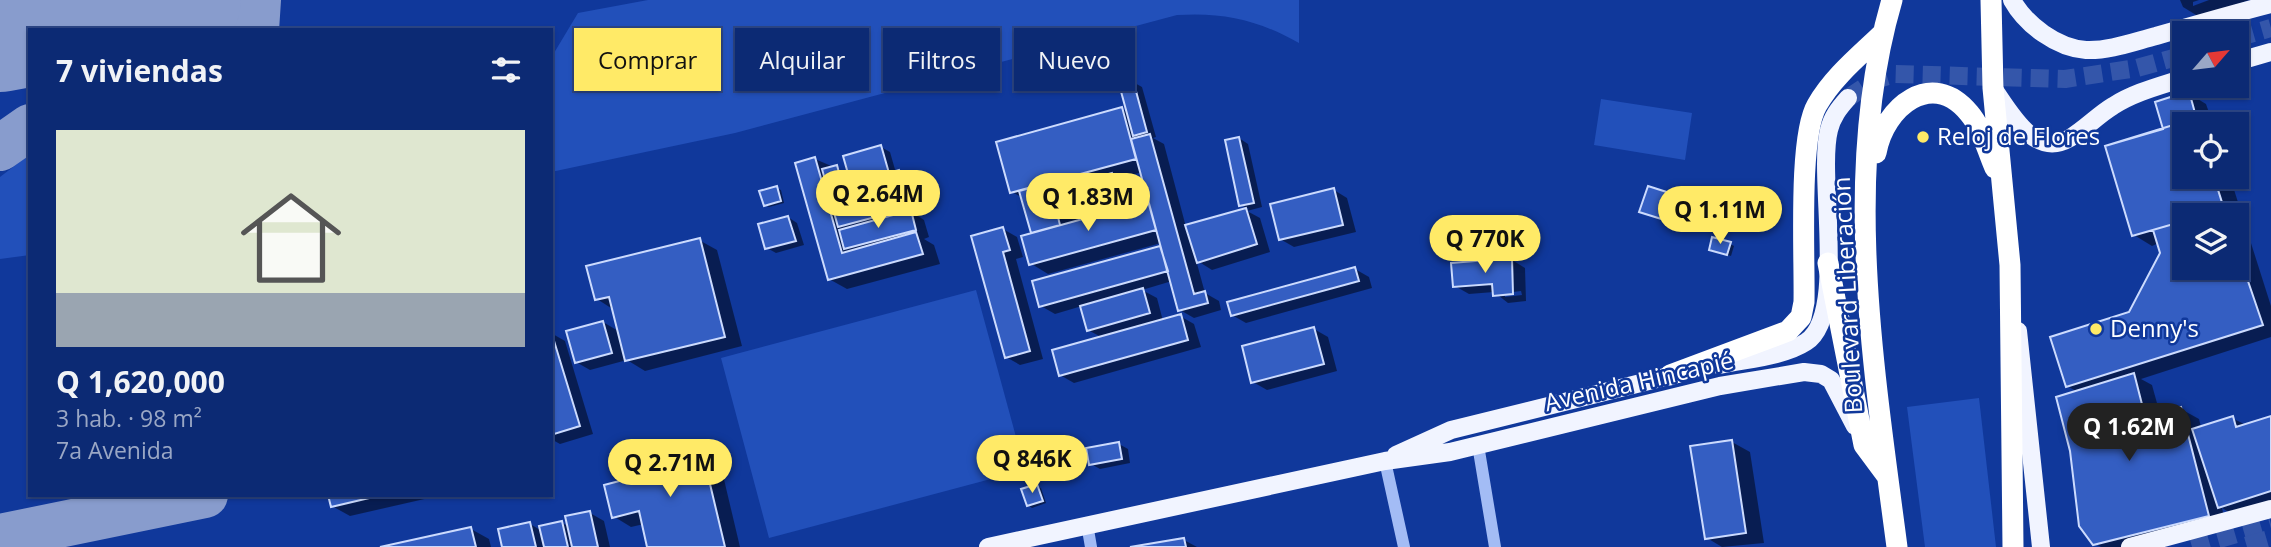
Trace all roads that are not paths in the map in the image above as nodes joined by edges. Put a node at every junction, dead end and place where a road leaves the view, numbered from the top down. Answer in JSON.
{"nodes":[{"id":1,"x":1892,"y":0,"type":"edge"},
{"id":2,"x":1991,"y":0,"type":"edge"},
{"id":3,"x":2012,"y":0,"type":"edge"},
{"id":4,"x":2271,"y":4,"type":"edge"},
{"id":5,"x":1882,"y":34,"type":"junction"},
{"id":6,"x":2271,"y":52,"type":"edge"},
{"id":7,"x":2249,"y":58,"type":"edge"},
{"id":8,"x":2172,"y":82,"type":"edge"},
{"id":9,"x":1993,"y":88,"type":"junction"},
{"id":10,"x":1848,"y":98,"type":"tunnel mouth"},
{"id":11,"x":2003,"y":186,"type":"junction"},
{"id":12,"x":1866,"y":213,"type":"junction"},
{"id":13,"x":1828,"y":263,"type":"junction"},
{"id":14,"x":2010,"y":265,"type":"junction"},
{"id":15,"x":1670,"y":375,"type":"junction"},
{"id":16,"x":1864,"y":444,"type":"junction"},
{"id":17,"x":1479,"y":445,"type":"junction"},
{"id":18,"x":1385,"y":461,"type":"junction"},
{"id":19,"x":1888,"y":477,"type":"junction"},
{"id":20,"x":2271,"y":509,"type":"edge"},
{"id":21,"x":1087,"y":524,"type":"junction"},
{"id":22,"x":988,"y":547,"type":"edge"},
{"id":23,"x":1091,"y":547,"type":"edge"},
{"id":24,"x":1404,"y":547,"type":"edge"},
{"id":25,"x":1495,"y":547,"type":"edge"},
{"id":26,"x":1897,"y":547,"type":"edge"},
{"id":27,"x":2014,"y":547,"type":"edge"},
{"id":28,"x":2041,"y":547,"type":"edge"},
{"id":29,"x":2130,"y":547,"type":"edge"}],
"edges":[{"from":1,"to":5,"type":"highway","name":"Boulevard Liberación"},
{"from":2,"to":9,"type":"highway"},
{"from":3,"to":4,"type":"main road"},
{"from":5,"to":12,"type":"highway","name":"Boulevard Liberación"},
{"from":5,"to":15,"type":"highway"},
{"from":6,"to":7,"type":"main road"},
{"from":8,"to":9,"type":"main road"},
{"from":9,"to":11,"type":"highway"},
{"from":10,"to":13,"type":"main road","name":"Avenida Hincapié"},
{"from":11,"to":12,"type":"highway"},
{"from":11,"to":14,"type":"highway"},
{"from":12,"to":19,"type":"highway","name":"Boulevard Liberación"},
{"from":13,"to":15,"type":"main road","name":"Avenida Hincapié"},
{"from":13,"to":16,"type":"highway"},
{"from":14,"to":27,"type":"highway"},
{"from":14,"to":28,"type":"main road"},
{"from":15,"to":18,"type":"main road","name":"Avenida Hincapié"},
{"from":16,"to":17,"type":"main road","name":"Avenida Hincapié"},
{"from":16,"to":19,"type":"highway"},
{"from":17,"to":18,"type":"main road","name":"Avenida Hincapié"},
{"from":17,"to":25,"type":"street"},
{"from":18,"to":21,"type":"main road","name":"Avenida Hincapié"},
{"from":18,"to":24,"type":"street"},
{"from":19,"to":26,"type":"highway","name":"Boulevard Liberación"},
{"from":20,"to":29,"type":"main road"},
{"from":21,"to":22,"type":"main road","name":"Avenida Hincapié"},
{"from":21,"to":23,"type":"street"}]}
